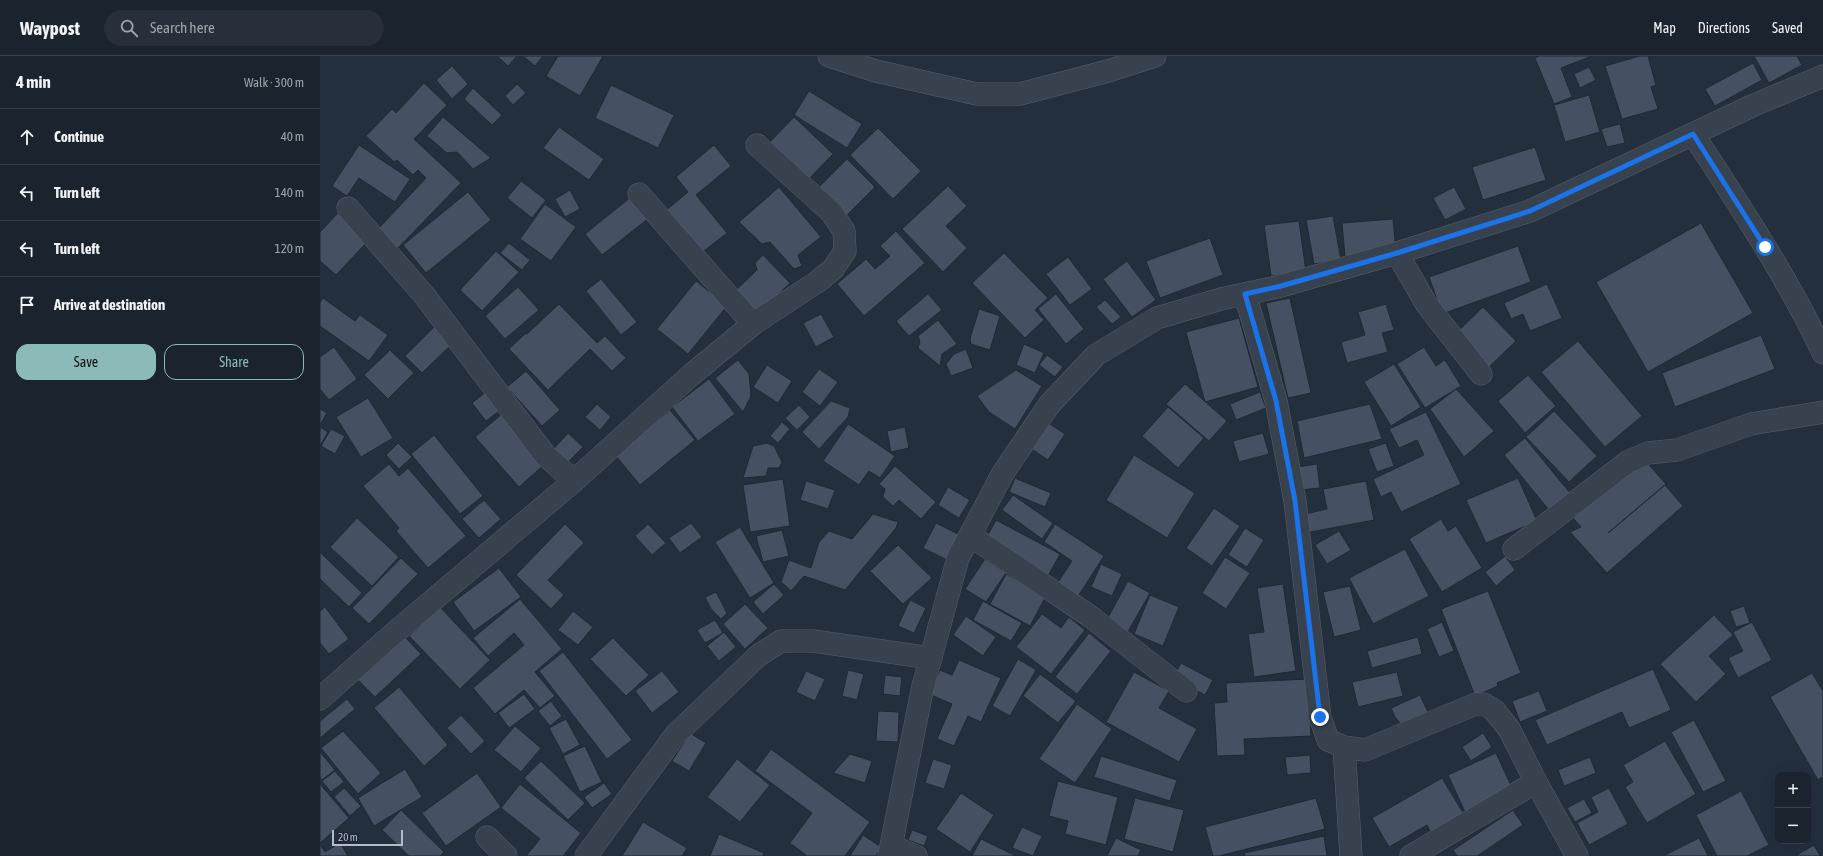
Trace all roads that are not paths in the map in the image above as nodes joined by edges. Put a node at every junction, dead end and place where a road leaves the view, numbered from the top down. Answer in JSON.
{"nodes":[{"id":1,"x":829,"y":56,"type":"edge"},
{"id":2,"x":1154,"y":56,"type":"edge"},
{"id":3,"x":1104,"y":63,"type":"edge"},
{"id":4,"x":872,"y":64,"type":"edge"},
{"id":5,"x":1823,"y":76,"type":"edge"},
{"id":6,"x":1693,"y":134,"type":"junction"},
{"id":7,"x":757,"y":145,"type":"dead end"},
{"id":8,"x":639,"y":194,"type":"dead end"},
{"id":9,"x":348,"y":208,"type":"dead end"},
{"id":10,"x":1397,"y":253,"type":"junction"},
{"id":11,"x":1245,"y":294,"type":"junction"},
{"id":12,"x":753,"y":324,"type":"junction"},
{"id":13,"x":1823,"y":353,"type":"edge"},
{"id":14,"x":1480,"y":374,"type":"dead end"},
{"id":15,"x":1823,"y":412,"type":"edge"},
{"id":16,"x":574,"y":481,"type":"junction"},
{"id":17,"x":971,"y":536,"type":"junction"},
{"id":18,"x":1514,"y":549,"type":"dead end"},
{"id":19,"x":931,"y":658,"type":"junction"},
{"id":20,"x":1186,"y":691,"type":"dead end"},
{"id":21,"x":320,"y":699,"type":"edge"},
{"id":22,"x":1344,"y":747,"type":"junction"},
{"id":23,"x":1536,"y":782,"type":"junction"},
{"id":24,"x":487,"y":837,"type":"dead end"},
{"id":25,"x":890,"y":851,"type":"edge"},
{"id":26,"x":506,"y":856,"type":"edge"},
{"id":27,"x":586,"y":856,"type":"edge"},
{"id":28,"x":916,"y":856,"type":"edge"},
{"id":29,"x":1351,"y":856,"type":"edge"},
{"id":30,"x":1411,"y":856,"type":"edge"},
{"id":31,"x":1577,"y":856,"type":"edge"}],
"edges":[{"from":1,"to":4,"type":"street"},
{"from":2,"to":3,"type":"street"},
{"from":3,"to":4,"type":"street"},
{"from":5,"to":6,"type":"street"},
{"from":6,"to":10,"type":"street"},
{"from":6,"to":13,"type":"street"},
{"from":7,"to":12,"type":"street"},
{"from":8,"to":12,"type":"street"},
{"from":9,"to":16,"type":"street"},
{"from":10,"to":11,"type":"street"},
{"from":10,"to":14,"type":"street"},
{"from":11,"to":17,"type":"street"},
{"from":11,"to":22,"type":"street"},
{"from":12,"to":16,"type":"street"},
{"from":15,"to":18,"type":"street"},
{"from":16,"to":21,"type":"street"},
{"from":17,"to":19,"type":"street"},
{"from":17,"to":20,"type":"street"},
{"from":19,"to":25,"type":"street"},
{"from":19,"to":27,"type":"street"},
{"from":22,"to":23,"type":"street"},
{"from":22,"to":29,"type":"street"},
{"from":23,"to":30,"type":"street"},
{"from":23,"to":31,"type":"street"},
{"from":24,"to":26,"type":"street"},
{"from":25,"to":28,"type":"street"}]}
